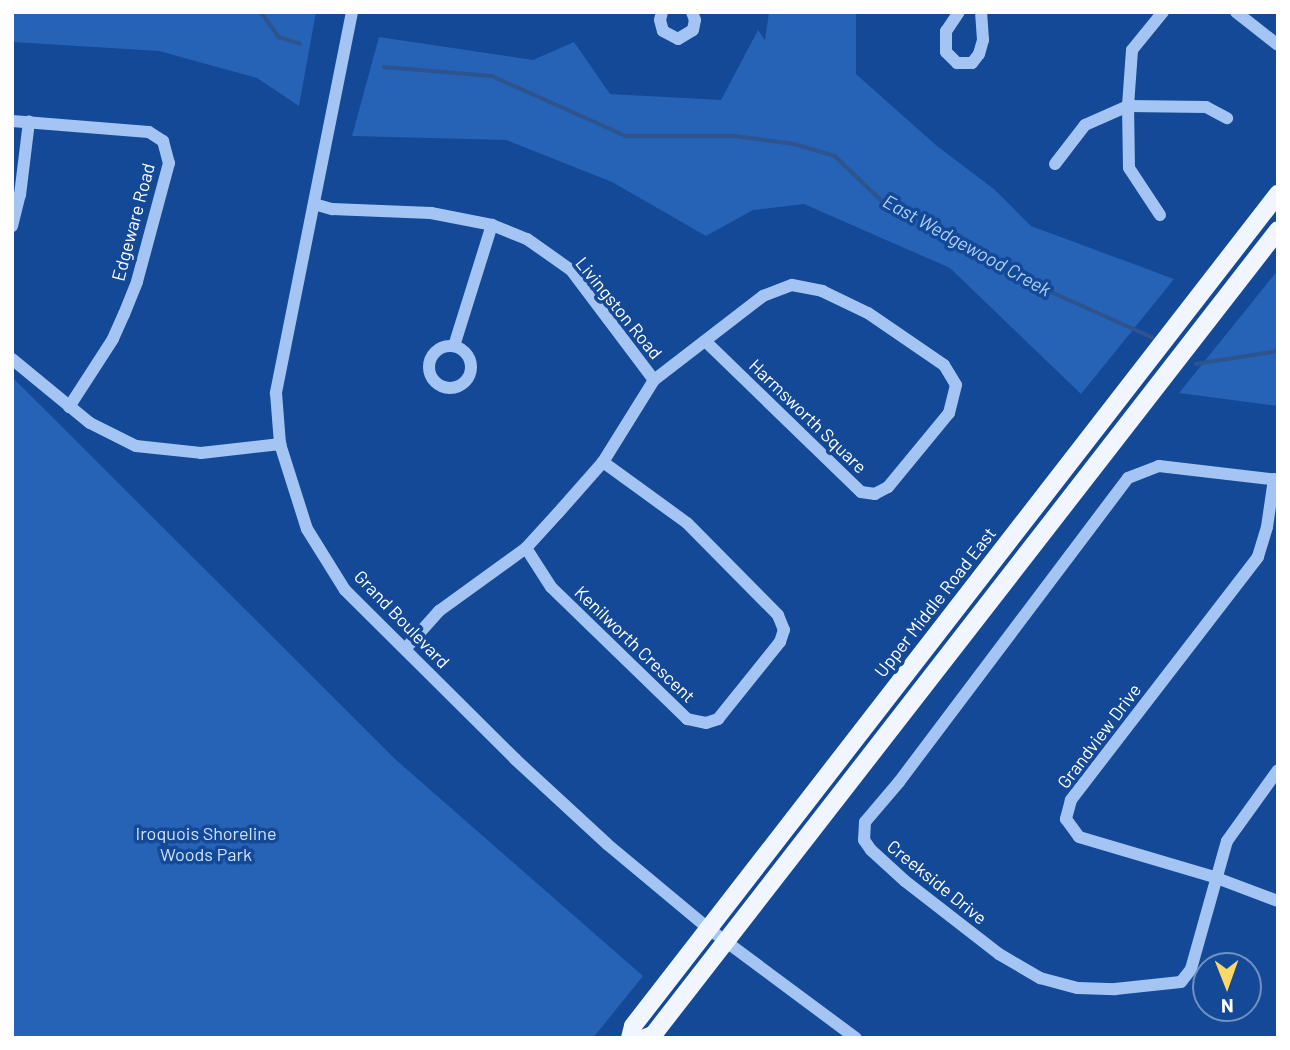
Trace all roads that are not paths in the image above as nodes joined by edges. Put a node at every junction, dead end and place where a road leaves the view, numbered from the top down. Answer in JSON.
{"nodes":[{"id":1,"x":352,"y":12,"type":"edge"},
{"id":2,"x":662,"y":12,"type":"edge"},
{"id":3,"x":692,"y":12,"type":"edge"},
{"id":4,"x":959,"y":12,"type":"edge"},
{"id":5,"x":981,"y":12,"type":"edge"},
{"id":6,"x":1163,"y":12,"type":"edge"},
{"id":7,"x":1236,"y":12,"type":"edge"},
{"id":8,"x":1278,"y":45,"type":"edge"},
{"id":9,"x":1128,"y":106,"type":"junction"},
{"id":10,"x":1227,"y":118,"type":"dead end"},
{"id":11,"x":12,"y":121,"type":"edge"},
{"id":12,"x":29,"y":122,"type":"junction"},
{"id":13,"x":1055,"y":164,"type":"dead end"},
{"id":14,"x":1278,"y":194,"type":"edge"},
{"id":15,"x":314,"y":204,"type":"junction"},
{"id":16,"x":1160,"y":215,"type":"dead end"},
{"id":17,"x":492,"y":225,"type":"junction"},
{"id":18,"x":12,"y":226,"type":"edge"},
{"id":19,"x":1278,"y":230,"type":"edge"},
{"id":20,"x":705,"y":341,"type":"junction"},
{"id":21,"x":454,"y":346,"type":"dead end"},
{"id":22,"x":12,"y":359,"type":"edge"},
{"id":23,"x":654,"y":380,"type":"junction"},
{"id":24,"x":69,"y":407,"type":"junction"},
{"id":25,"x":280,"y":444,"type":"junction"},
{"id":26,"x":603,"y":462,"type":"junction"},
{"id":27,"x":1276,"y":479,"type":"edge"},
{"id":28,"x":526,"y":548,"type":"junction"},
{"id":29,"x":406,"y":648,"type":"junction"},
{"id":30,"x":1278,"y":770,"type":"edge"},
{"id":31,"x":1214,"y":877,"type":"junction"},
{"id":32,"x":1278,"y":901,"type":"edge"},
{"id":33,"x":709,"y":929,"type":"junction"},
{"id":34,"x":724,"y":940,"type":"junction"},
{"id":35,"x":631,"y":1038,"type":"edge"},
{"id":36,"x":645,"y":1038,"type":"edge"},
{"id":37,"x":856,"y":1038,"type":"edge"}],
"edges":[{"from":1,"to":15,"type":"street","name":"Grand Boulevard"},
{"from":2,"to":3,"type":"street"},
{"from":4,"to":5,"type":"street"},
{"from":6,"to":9,"type":"street"},
{"from":7,"to":8,"type":"street"},
{"from":9,"to":10,"type":"street"},
{"from":9,"to":13,"type":"street"},
{"from":9,"to":16,"type":"street"},
{"from":11,"to":12,"type":"street","name":"Edgeware Road"},
{"from":12,"to":18,"type":"street"},
{"from":12,"to":24,"type":"street","name":"Edgeware Road"},
{"from":14,"to":33,"type":"main road","name":"Upper Middle Road East"},
{"from":15,"to":17,"type":"street","name":"Livingston Road"},
{"from":15,"to":25,"type":"street","name":"Grand Boulevard"},
{"from":17,"to":21,"type":"street"},
{"from":17,"to":23,"type":"street","name":"Livingston Road"},
{"from":19,"to":34,"type":"main road"},
{"from":20,"to":20,"type":"street","name":"Harmsworth Square"},
{"from":20,"to":23,"type":"street","name":"Harmsworth Square"},
{"from":22,"to":24,"type":"street"},
{"from":23,"to":26,"type":"street","name":"Harmsworth Square"},
{"from":24,"to":25,"type":"street"},
{"from":25,"to":29,"type":"street","name":"Grand Boulevard"},
{"from":26,"to":28,"type":"street","name":"Harmsworth Square"},
{"from":26,"to":28,"type":"street","name":"Kenilworth Crescent"},
{"from":27,"to":31,"type":"street","name":"Grandview Drive"},
{"from":27,"to":31,"type":"street","name":"Creekside Drive"},
{"from":28,"to":29,"type":"street","name":"Harmsworth Square"},
{"from":29,"to":33,"type":"street","name":"Grand Boulevard"},
{"from":30,"to":31,"type":"street","name":"Creekside Drive"},
{"from":31,"to":32,"type":"street","name":"Grandview Drive"},
{"from":33,"to":34,"type":"street","name":"Grand Boulevard"},
{"from":33,"to":35,"type":"main road","name":"Upper Middle Road East"},
{"from":34,"to":36,"type":"main road"},
{"from":34,"to":37,"type":"street","name":"Grand Boulevard"}]}
